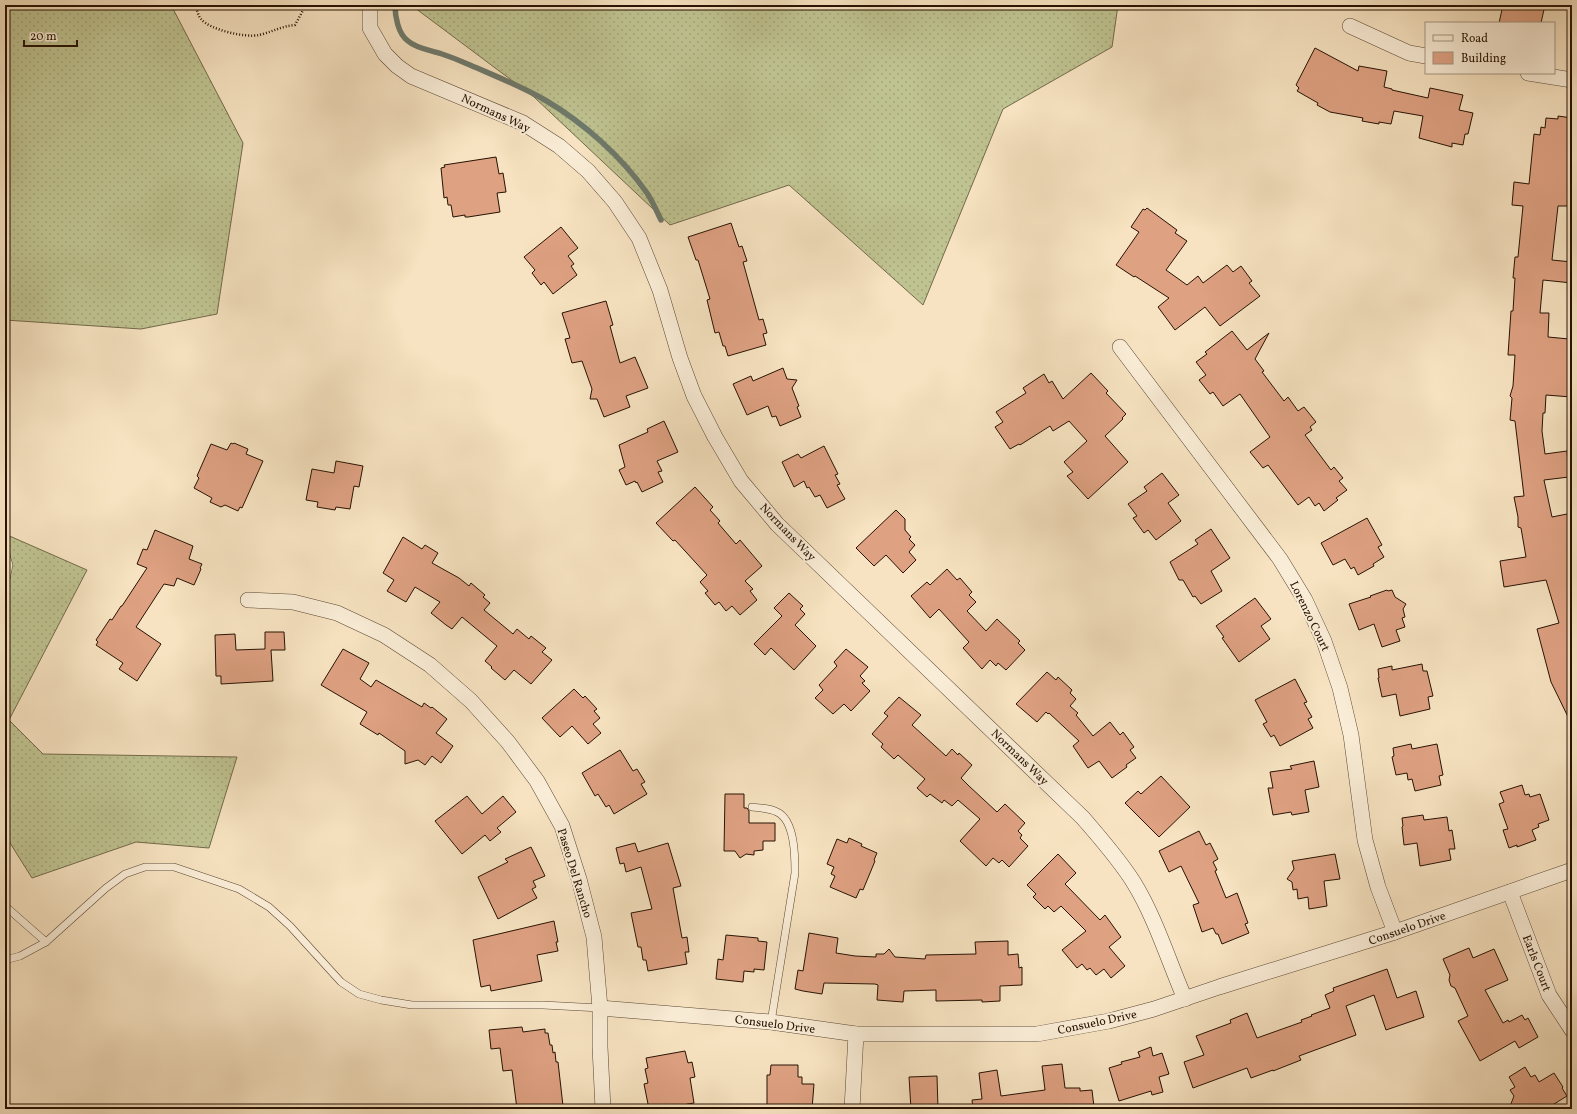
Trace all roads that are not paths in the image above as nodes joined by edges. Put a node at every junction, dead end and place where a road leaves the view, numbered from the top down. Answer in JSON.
{"nodes":[{"id":1,"x":370,"y":5,"type":"edge"},
{"id":2,"x":1350,"y":26,"type":"dead end"},
{"id":3,"x":1425,"y":56,"type":"edge"},
{"id":4,"x":1534,"y":74,"type":"edge"},
{"id":5,"x":1572,"y":80,"type":"edge"},
{"id":6,"x":1120,"y":347,"type":"dead end"},
{"id":7,"x":5,"y":552,"type":"edge"},
{"id":8,"x":5,"y":584,"type":"edge"},
{"id":9,"x":248,"y":600,"type":"dead end"},
{"id":10,"x":752,"y":807,"type":"dead end"},
{"id":11,"x":1572,"y":870,"type":"edge"},
{"id":12,"x":1510,"y":892,"type":"junction"},
{"id":13,"x":5,"y":906,"type":"edge"},
{"id":14,"x":1395,"y":932,"type":"junction"},
{"id":15,"x":46,"y":942,"type":"junction"},
{"id":16,"x":5,"y":960,"type":"edge"},
{"id":17,"x":1185,"y":999,"type":"junction"},
{"id":18,"x":600,"y":1008,"type":"junction"},
{"id":19,"x":771,"y":1022,"type":"junction"},
{"id":20,"x":1572,"y":1030,"type":"edge"},
{"id":21,"x":856,"y":1034,"type":"junction"},
{"id":22,"x":603,"y":1109,"type":"edge"},
{"id":23,"x":852,"y":1109,"type":"edge"}],
"edges":[{"from":1,"to":17,"type":"street","name":"Normans Way"},
{"from":2,"to":3,"type":"street"},
{"from":4,"to":5,"type":"street"},
{"from":6,"to":14,"type":"street","name":"Lorenzo Court"},
{"from":7,"to":8,"type":"lane"},
{"from":9,"to":18,"type":"street","name":"Paseo Del Rancho"},
{"from":10,"to":19,"type":"lane"},
{"from":11,"to":12,"type":"street","name":"Consuelo Drive"},
{"from":12,"to":14,"type":"street","name":"Consuelo Drive"},
{"from":12,"to":20,"type":"street","name":"Earls Court"},
{"from":13,"to":15,"type":"lane"},
{"from":14,"to":17,"type":"street","name":"Consuelo Drive"},
{"from":15,"to":16,"type":"lane"},
{"from":15,"to":18,"type":"lane"},
{"from":17,"to":21,"type":"street","name":"Consuelo Drive"},
{"from":18,"to":19,"type":"street","name":"Consuelo Drive"},
{"from":18,"to":22,"type":"street","name":"Paseo Del Rancho"},
{"from":19,"to":21,"type":"street","name":"Consuelo Drive"},
{"from":21,"to":23,"type":"street"}]}
